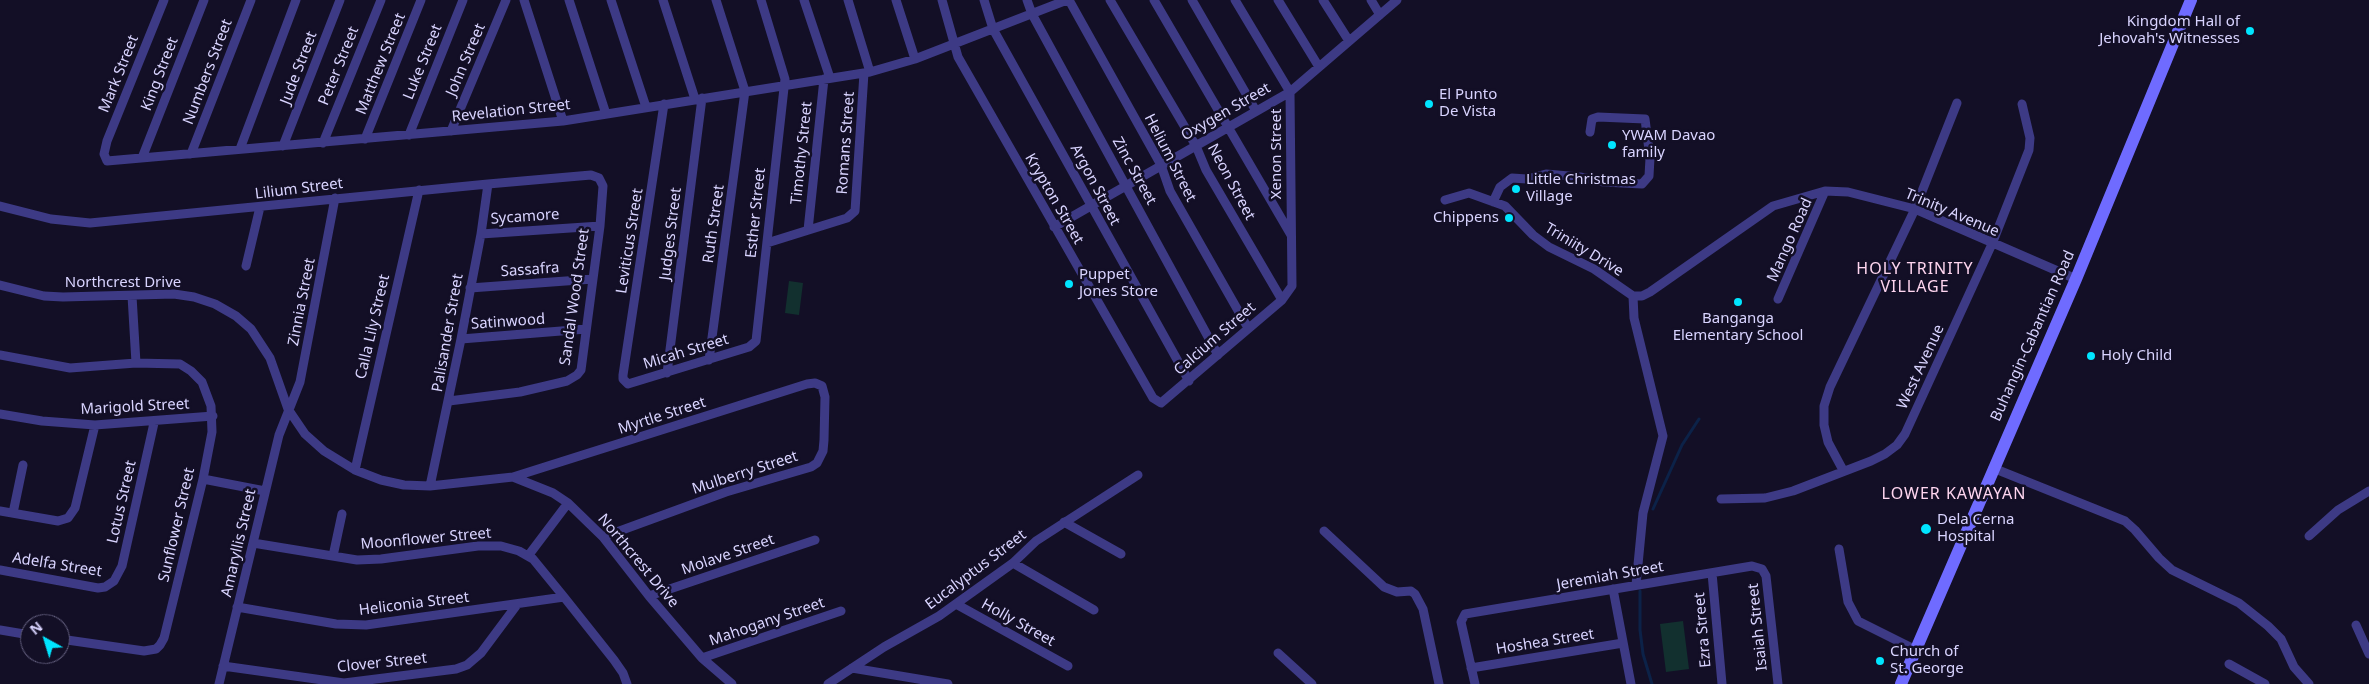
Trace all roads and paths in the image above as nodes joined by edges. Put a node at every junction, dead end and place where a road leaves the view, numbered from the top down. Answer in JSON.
{"nodes":[{"id":1,"x":164,"y":0,"type":"edge"},
{"id":2,"x":204,"y":0,"type":"edge"},
{"id":3,"x":251,"y":0,"type":"edge"},
{"id":4,"x":296,"y":0,"type":"edge"},
{"id":5,"x":340,"y":0,"type":"edge"},
{"id":6,"x":381,"y":0,"type":"edge"},
{"id":7,"x":421,"y":0,"type":"edge"},
{"id":8,"x":463,"y":0,"type":"edge"},
{"id":9,"x":506,"y":0,"type":"edge"},
{"id":10,"x":524,"y":0,"type":"edge"},
{"id":11,"x":569,"y":0,"type":"edge"},
{"id":12,"x":610,"y":0,"type":"edge"},
{"id":13,"x":663,"y":0,"type":"edge"},
{"id":14,"x":716,"y":0,"type":"edge"},
{"id":15,"x":761,"y":0,"type":"edge"},
{"id":16,"x":804,"y":0,"type":"edge"},
{"id":17,"x":848,"y":0,"type":"edge"},
{"id":18,"x":896,"y":0,"type":"edge"},
{"id":19,"x":942,"y":0,"type":"edge"},
{"id":20,"x":984,"y":0,"type":"edge"},
{"id":21,"x":1026,"y":0,"type":"edge"},
{"id":22,"x":1068,"y":0,"type":"edge"},
{"id":23,"x":1110,"y":0,"type":"edge"},
{"id":24,"x":1154,"y":0,"type":"edge"},
{"id":25,"x":1192,"y":0,"type":"edge"},
{"id":26,"x":1235,"y":0,"type":"edge"},
{"id":27,"x":1278,"y":0,"type":"edge"},
{"id":28,"x":1323,"y":0,"type":"edge"},
{"id":29,"x":1371,"y":0,"type":"edge"},
{"id":30,"x":1397,"y":0,"type":"edge"},
{"id":31,"x":2191,"y":0,"type":"edge"},
{"id":32,"x":1032,"y":14,"type":"junction"},
{"id":33,"x":1380,"y":15,"type":"junction"},
{"id":34,"x":994,"y":29,"type":"junction"},
{"id":35,"x":1349,"y":41,"type":"junction"},
{"id":36,"x":954,"y":44,"type":"junction"},
{"id":37,"x":916,"y":59,"type":"junction"},
{"id":38,"x":1319,"y":67,"type":"junction"},
{"id":39,"x":867,"y":73,"type":"junction"},
{"id":40,"x":827,"y":79,"type":"junction"},
{"id":41,"x":784,"y":85,"type":"junction"},
{"id":42,"x":745,"y":91,"type":"junction"},
{"id":43,"x":1290,"y":92,"type":"junction"},
{"id":44,"x":699,"y":98,"type":"junction"},
{"id":45,"x":1957,"y":102,"type":"dead end"},
{"id":46,"x":664,"y":104,"type":"junction"},
{"id":47,"x":2022,"y":104,"type":"dead end"},
{"id":48,"x":646,"y":107,"type":"junction"},
{"id":49,"x":1256,"y":111,"type":"junction"},
{"id":50,"x":606,"y":114,"type":"junction"},
{"id":51,"x":563,"y":120,"type":"junction"},
{"id":52,"x":1228,"y":127,"type":"junction"},
{"id":53,"x":451,"y":131,"type":"junction"},
{"id":54,"x":1590,"y":132,"type":"dead end"},
{"id":55,"x":409,"y":135,"type":"junction"},
{"id":56,"x":366,"y":139,"type":"junction"},
{"id":57,"x":323,"y":143,"type":"junction"},
{"id":58,"x":283,"y":146,"type":"junction"},
{"id":59,"x":1196,"y":146,"type":"junction"},
{"id":60,"x":240,"y":149,"type":"junction"},
{"id":61,"x":191,"y":154,"type":"junction"},
{"id":62,"x":142,"y":158,"type":"junction"},
{"id":63,"x":105,"y":160,"type":"joint"},
{"id":64,"x":1161,"y":165,"type":"junction"},
{"id":65,"x":601,"y":181,"type":"joint"},
{"id":66,"x":488,"y":184,"type":"junction"},
{"id":67,"x":1126,"y":185,"type":"junction"},
{"id":68,"x":419,"y":190,"type":"junction"},
{"id":69,"x":1825,"y":191,"type":"junction"},
{"id":70,"x":335,"y":198,"type":"junction"},
{"id":71,"x":1445,"y":200,"type":"dead end"},
{"id":72,"x":1494,"y":202,"type":"junction"},
{"id":73,"x":1092,"y":205,"type":"junction"},
{"id":74,"x":0,"y":206,"type":"edge"},
{"id":75,"x":260,"y":207,"type":"junction"},
{"id":76,"x":1914,"y":209,"type":"junction"},
{"id":77,"x":600,"y":226,"type":"junction"},
{"id":78,"x":1054,"y":227,"type":"junction"},
{"id":79,"x":808,"y":230,"type":"junction"},
{"id":80,"x":481,"y":234,"type":"junction"},
{"id":81,"x":1291,"y":235,"type":"junction"},
{"id":82,"x":767,"y":243,"type":"junction"},
{"id":83,"x":1992,"y":244,"type":"junction"},
{"id":84,"x":246,"y":266,"type":"dead end"},
{"id":85,"x":593,"y":278,"type":"junction"},
{"id":86,"x":2076,"y":279,"type":"junction"},
{"id":87,"x":0,"y":285,"type":"edge"},
{"id":88,"x":470,"y":288,"type":"junction"},
{"id":89,"x":1289,"y":292,"type":"joint"},
{"id":90,"x":132,"y":296,"type":"junction"},
{"id":91,"x":1633,"y":296,"type":"junction"},
{"id":92,"x":1778,"y":299,"type":"dead end"},
{"id":93,"x":1282,"y":300,"type":"junction"},
{"id":94,"x":1248,"y":328,"type":"junction"},
{"id":95,"x":586,"y":329,"type":"junction"},
{"id":96,"x":461,"y":339,"type":"junction"},
{"id":97,"x":754,"y":343,"type":"joint"},
{"id":98,"x":0,"y":355,"type":"edge"},
{"id":99,"x":1218,"y":356,"type":"junction"},
{"id":100,"x":709,"y":360,"type":"junction"},
{"id":101,"x":136,"y":362,"type":"junction"},
{"id":102,"x":667,"y":373,"type":"junction"},
{"id":103,"x":1189,"y":380,"type":"junction"},
{"id":104,"x":625,"y":382,"type":"joint"},
{"id":105,"x":819,"y":383,"type":"joint"},
{"id":106,"x":449,"y":401,"type":"junction"},
{"id":107,"x":1158,"y":403,"type":"joint"},
{"id":108,"x":288,"y":409,"type":"junction"},
{"id":109,"x":0,"y":414,"type":"edge"},
{"id":110,"x":213,"y":416,"type":"junction"},
{"id":111,"x":154,"y":422,"type":"junction"},
{"id":112,"x":95,"y":426,"type":"junction"},
{"id":113,"x":23,"y":465,"type":"dead end"},
{"id":114,"x":1993,"y":468,"type":"junction"},
{"id":115,"x":354,"y":470,"type":"junction"},
{"id":116,"x":1843,"y":470,"type":"junction"},
{"id":117,"x":1138,"y":475,"type":"dead end"},
{"id":118,"x":513,"y":478,"type":"junction"},
{"id":119,"x":204,"y":479,"type":"junction"},
{"id":120,"x":430,"y":486,"type":"junction"},
{"id":121,"x":265,"y":491,"type":"junction"},
{"id":122,"x":2369,"y":491,"type":"edge"},
{"id":123,"x":1721,"y":499,"type":"dead end"},
{"id":124,"x":568,"y":503,"type":"junction"},
{"id":125,"x":0,"y":511,"type":"edge"},
{"id":126,"x":13,"y":513,"type":"junction"},
{"id":127,"x":342,"y":514,"type":"dead end"},
{"id":128,"x":1064,"y":522,"type":"junction"},
{"id":129,"x":1324,"y":531,"type":"dead end"},
{"id":130,"x":2309,"y":536,"type":"dead end"},
{"id":131,"x":603,"y":537,"type":"junction"},
{"id":132,"x":815,"y":540,"type":"dead end"},
{"id":133,"x":253,"y":543,"type":"junction"},
{"id":134,"x":1839,"y":549,"type":"dead end"},
{"id":135,"x":1121,"y":554,"type":"dead end"},
{"id":136,"x":333,"y":556,"type":"junction"},
{"id":137,"x":528,"y":556,"type":"junction"},
{"id":138,"x":1013,"y":564,"type":"junction"},
{"id":139,"x":1762,"y":569,"type":"joint"},
{"id":140,"x":0,"y":570,"type":"edge"},
{"id":141,"x":1712,"y":573,"type":"junction"},
{"id":142,"x":110,"y":585,"type":"joint"},
{"id":143,"x":1636,"y":585,"type":"junction"},
{"id":144,"x":1613,"y":589,"type":"junction"},
{"id":145,"x":649,"y":596,"type":"junction"},
{"id":146,"x":564,"y":597,"type":"junction"},
{"id":147,"x":956,"y":604,"type":"junction"},
{"id":148,"x":516,"y":606,"type":"junction"},
{"id":149,"x":237,"y":607,"type":"junction"},
{"id":150,"x":1094,"y":610,"type":"dead end"},
{"id":151,"x":841,"y":611,"type":"dead end"},
{"id":152,"x":2356,"y":624,"type":"dead end"},
{"id":153,"x":0,"y":630,"type":"edge"},
{"id":154,"x":20,"y":633,"type":"edge"},
{"id":155,"x":70,"y":640,"type":"edge"},
{"id":156,"x":1623,"y":643,"type":"junction"},
{"id":157,"x":1916,"y":650,"type":"junction"},
{"id":158,"x":1278,"y":653,"type":"dead end"},
{"id":159,"x":2369,"y":654,"type":"edge"},
{"id":160,"x":702,"y":658,"type":"junction"},
{"id":161,"x":2229,"y":664,"type":"dead end"},
{"id":162,"x":223,"y":666,"type":"junction"},
{"id":163,"x":1068,"y":666,"type":"dead end"},
{"id":164,"x":852,"y":668,"type":"junction"},
{"id":165,"x":1471,"y":668,"type":"junction"},
{"id":166,"x":219,"y":684,"type":"edge"},
{"id":167,"x":627,"y":684,"type":"edge"},
{"id":168,"x":732,"y":684,"type":"edge"},
{"id":169,"x":828,"y":684,"type":"edge"},
{"id":170,"x":948,"y":684,"type":"edge"},
{"id":171,"x":1312,"y":684,"type":"edge"},
{"id":172,"x":1439,"y":684,"type":"edge"},
{"id":173,"x":1475,"y":684,"type":"edge"},
{"id":174,"x":1631,"y":684,"type":"edge"},
{"id":175,"x":1722,"y":684,"type":"edge"},
{"id":176,"x":1778,"y":684,"type":"edge"},
{"id":177,"x":1901,"y":684,"type":"edge"},
{"id":178,"x":2265,"y":684,"type":"edge"},
{"id":179,"x":2310,"y":684,"type":"edge"}],
"edges":[{"from":1,"to":63,"type":"street","name":"Mark Street"},
{"from":2,"to":62,"type":"street","name":"King Street"},
{"from":3,"to":61,"type":"street","name":"Numbers Street"},
{"from":4,"to":60,"type":"street"},
{"from":5,"to":58,"type":"street","name":"Jude Street"},
{"from":6,"to":57,"type":"street","name":"Peter Street"},
{"from":7,"to":56,"type":"street","name":"Matthew Street"},
{"from":8,"to":55,"type":"street","name":"Luke Street"},
{"from":9,"to":53,"type":"street","name":"John Street"},
{"from":10,"to":51,"type":"street"},
{"from":11,"to":50,"type":"street"},
{"from":12,"to":48,"type":"street"},
{"from":13,"to":44,"type":"street"},
{"from":14,"to":42,"type":"street"},
{"from":15,"to":41,"type":"street","name":"Esther Street"},
{"from":16,"to":40,"type":"street"},
{"from":17,"to":39,"type":"street"},
{"from":18,"to":37,"type":"street"},
{"from":19,"to":36,"type":"street","name":"Krypton Street"},
{"from":20,"to":34,"type":"street","name":"Argon Street"},
{"from":21,"to":32,"type":"street","name":"Zinc Street"},
{"from":22,"to":32,"type":"street","name":"Revelation Street"},
{"from":22,"to":64,"type":"street","name":"Helium Street"},
{"from":23,"to":59,"type":"street","name":"Neon Street"},
{"from":24,"to":52,"type":"street"},
{"from":25,"to":49,"type":"street"},
{"from":26,"to":43,"type":"street","name":"Xenon Street"},
{"from":27,"to":38,"type":"street"},
{"from":28,"to":35,"type":"street"},
{"from":29,"to":33,"type":"street"},
{"from":30,"to":33,"type":"street","name":"Oxygen Street"},
{"from":31,"to":86,"type":"main road","name":"Buhangin-Cabantian Road"},
{"from":32,"to":34,"type":"street","name":"Revelation Street"},
{"from":32,"to":67,"type":"street","name":"Zinc Street"},
{"from":33,"to":35,"type":"street","name":"Oxygen Street"},
{"from":34,"to":36,"type":"street","name":"Revelation Street"},
{"from":34,"to":73,"type":"street","name":"Argon Street"},
{"from":35,"to":38,"type":"street","name":"Oxygen Street"},
{"from":36,"to":37,"type":"street","name":"Revelation Street"},
{"from":36,"to":78,"type":"street","name":"Krypton Street"},
{"from":37,"to":39,"type":"street","name":"Revelation Street"},
{"from":38,"to":43,"type":"street","name":"Oxygen Street"},
{"from":39,"to":40,"type":"street","name":"Revelation Street"},
{"from":39,"to":79,"type":"street","name":"Romans Street"},
{"from":40,"to":41,"type":"street","name":"Revelation Street"},
{"from":40,"to":79,"type":"street","name":"Timothy Street"},
{"from":41,"to":42,"type":"street","name":"Revelation Street"},
{"from":41,"to":82,"type":"street","name":"Esther Street"},
{"from":42,"to":44,"type":"street","name":"Revelation Street"},
{"from":42,"to":100,"type":"street","name":"Ruth Street"},
{"from":43,"to":49,"type":"street","name":"Oxygen Street"},
{"from":43,"to":81,"type":"street","name":"Xenon Street"},
{"from":44,"to":46,"type":"street","name":"Revelation Street"},
{"from":44,"to":102,"type":"street","name":"Judges Street"},
{"from":45,"to":76,"type":"street"},
{"from":46,"to":48,"type":"street","name":"Revelation Street"},
{"from":46,"to":104,"type":"street","name":"Leviticus Street"},
{"from":47,"to":83,"type":"street","name":"West Avenue"},
{"from":48,"to":50,"type":"street","name":"Revelation Street"},
{"from":49,"to":52,"type":"street","name":"Oxygen Street"},
{"from":50,"to":51,"type":"street","name":"Revelation Street"},
{"from":51,"to":53,"type":"street","name":"Revelation Street"},
{"from":52,"to":59,"type":"street","name":"Oxygen Street"},
{"from":52,"to":81,"type":"street"},
{"from":53,"to":55,"type":"street","name":"Revelation Street"},
{"from":54,"to":72,"type":"street"},
{"from":55,"to":56,"type":"street","name":"Revelation Street"},
{"from":56,"to":57,"type":"street","name":"Revelation Street"},
{"from":57,"to":58,"type":"street","name":"Revelation Street"},
{"from":58,"to":60,"type":"street","name":"Revelation Street"},
{"from":59,"to":64,"type":"street","name":"Oxygen Street"},
{"from":59,"to":93,"type":"street","name":"Neon Street"},
{"from":60,"to":61,"type":"street","name":"Revelation Street"},
{"from":61,"to":62,"type":"street","name":"Revelation Street"},
{"from":62,"to":63,"type":"street","name":"Revelation Street"},
{"from":64,"to":67,"type":"street","name":"Oxygen Street"},
{"from":64,"to":94,"type":"street","name":"Helium Street"},
{"from":65,"to":66,"type":"street","name":"Lilium Street"},
{"from":65,"to":77,"type":"street","name":"Sandal Wood Street"},
{"from":66,"to":68,"type":"street","name":"Lilium Street"},
{"from":66,"to":80,"type":"street","name":"Palisander Street"},
{"from":67,"to":73,"type":"street","name":"Oxygen Street"},
{"from":67,"to":99,"type":"street","name":"Zinc Street"},
{"from":68,"to":70,"type":"street","name":"Lilium Street"},
{"from":68,"to":115,"type":"street","name":"Calla Lily Street"},
{"from":69,"to":76,"type":"street","name":"Trinity Avenue"},
{"from":69,"to":91,"type":"street","name":"Trinity Avenue"},
{"from":69,"to":92,"type":"street","name":"Mango Road"},
{"from":70,"to":75,"type":"street","name":"Lilium Street"},
{"from":70,"to":108,"type":"street","name":"Zinnia Street"},
{"from":71,"to":72,"type":"street","name":"Triniity Drive"},
{"from":72,"to":91,"type":"street","name":"Triniity Drive"},
{"from":73,"to":78,"type":"street","name":"Oxygen Street"},
{"from":73,"to":103,"type":"street","name":"Argon Street"},
{"from":74,"to":75,"type":"street","name":"Lilium Street"},
{"from":75,"to":84,"type":"street"},
{"from":76,"to":83,"type":"street","name":"Trinity Avenue"},
{"from":76,"to":116,"type":"street"},
{"from":77,"to":80,"type":"street","name":"Sycamore"},
{"from":77,"to":85,"type":"street","name":"Sandal Wood Street"},
{"from":78,"to":107,"type":"street","name":"Krypton Street"},
{"from":79,"to":82,"type":"street"},
{"from":80,"to":88,"type":"street","name":"Palisander Street"},
{"from":81,"to":89,"type":"street","name":"Xenon Street"},
{"from":82,"to":97,"type":"street","name":"Esther Street"},
{"from":83,"to":86,"type":"street","name":"Trinity Avenue"},
{"from":83,"to":116,"type":"street","name":"West Avenue"},
{"from":85,"to":88,"type":"street","name":"Sassafra"},
{"from":85,"to":95,"type":"street","name":"Sandal Wood Street"},
{"from":86,"to":114,"type":"main road","name":"Buhangin-Cabantian Road"},
{"from":87,"to":90,"type":"street","name":"Northcrest Drive"},
{"from":88,"to":96,"type":"street","name":"Palisander Street"},
{"from":89,"to":93,"type":"street","name":"Calcium Street"},
{"from":90,"to":101,"type":"street"},
{"from":90,"to":108,"type":"street","name":"Northcrest Drive"},
{"from":91,"to":143,"type":"street"},
{"from":93,"to":94,"type":"street","name":"Calcium Street"},
{"from":94,"to":99,"type":"street","name":"Calcium Street"},
{"from":95,"to":96,"type":"street","name":"Satinwood"},
{"from":95,"to":106,"type":"street","name":"Sandal Wood Street"},
{"from":96,"to":106,"type":"street","name":"Palisander Street"},
{"from":97,"to":100,"type":"street","name":"Micah Street"},
{"from":98,"to":101,"type":"street","name":"Sunflower Street"},
{"from":99,"to":103,"type":"street","name":"Calcium Street"},
{"from":100,"to":102,"type":"street","name":"Micah Street"},
{"from":101,"to":110,"type":"street","name":"Sunflower Street"},
{"from":102,"to":104,"type":"street","name":"Micah Street"},
{"from":103,"to":107,"type":"street","name":"Calcium Street"},
{"from":105,"to":118,"type":"street","name":"Myrtle Street"},
{"from":105,"to":131,"type":"street","name":"Mulberry Street"},
{"from":106,"to":120,"type":"street","name":"Palisander Street"},
{"from":108,"to":115,"type":"street","name":"Northcrest Drive"},
{"from":108,"to":121,"type":"street","name":"Amaryllis Street"},
{"from":109,"to":112,"type":"street","name":"Marigold Street"},
{"from":110,"to":111,"type":"street","name":"Marigold Street"},
{"from":110,"to":119,"type":"street","name":"Sunflower Street"},
{"from":111,"to":112,"type":"street","name":"Marigold Street"},
{"from":111,"to":142,"type":"street","name":"Lotus Street"},
{"from":112,"to":126,"type":"street"},
{"from":113,"to":126,"type":"street"},
{"from":114,"to":157,"type":"main road","name":"Buhangin-Cabantian Road"},
{"from":114,"to":179,"type":"street"},
{"from":115,"to":120,"type":"street","name":"Northcrest Drive"},
{"from":116,"to":123,"type":"street","name":"West Avenue"},
{"from":117,"to":128,"type":"street","name":"Eucalyptus Street"},
{"from":118,"to":120,"type":"street","name":"Northcrest Drive"},
{"from":118,"to":124,"type":"street","name":"Northcrest Drive"},
{"from":119,"to":121,"type":"street"},
{"from":119,"to":155,"type":"street","name":"Sunflower Street"},
{"from":121,"to":133,"type":"street","name":"Amaryllis Street"},
{"from":122,"to":130,"type":"street"},
{"from":124,"to":131,"type":"street","name":"Northcrest Drive"},
{"from":124,"to":137,"type":"street"},
{"from":125,"to":126,"type":"street"},
{"from":127,"to":136,"type":"street"},
{"from":128,"to":135,"type":"street"},
{"from":128,"to":138,"type":"street","name":"Eucalyptus Street"},
{"from":129,"to":172,"type":"street"},
{"from":131,"to":145,"type":"street","name":"Northcrest Drive"},
{"from":132,"to":145,"type":"street","name":"Molave Street"},
{"from":133,"to":136,"type":"street","name":"Moonflower Street"},
{"from":133,"to":149,"type":"street","name":"Amaryllis Street"},
{"from":134,"to":157,"type":"street"},
{"from":136,"to":137,"type":"street","name":"Moonflower Street"},
{"from":137,"to":146,"type":"street","name":"Moonflower Street"},
{"from":138,"to":147,"type":"street","name":"Eucalyptus Street"},
{"from":138,"to":150,"type":"street"},
{"from":139,"to":141,"type":"street","name":"Jeremiah Street"},
{"from":139,"to":176,"type":"street","name":"Isaiah Street"},
{"from":140,"to":142,"type":"street","name":"Adelfa Street"},
{"from":141,"to":143,"type":"street","name":"Jeremiah Street"},
{"from":141,"to":175,"type":"street","name":"Ezra Street"},
{"from":143,"to":144,"type":"street","name":"Jeremiah Street"},
{"from":144,"to":156,"type":"street"},
{"from":144,"to":165,"type":"street","name":"Jeremiah Street"},
{"from":145,"to":160,"type":"street","name":"Northcrest Drive"},
{"from":146,"to":148,"type":"street","name":"Heliconia Street"},
{"from":146,"to":167,"type":"street","name":"Moonflower Street"},
{"from":147,"to":163,"type":"street","name":"Holly Street"},
{"from":147,"to":164,"type":"street","name":"Eucalyptus Street"},
{"from":148,"to":149,"type":"street","name":"Heliconia Street"},
{"from":148,"to":162,"type":"street","name":"Clover Street"},
{"from":149,"to":162,"type":"street","name":"Amaryllis Street"},
{"from":151,"to":160,"type":"street","name":"Mahogany Street"},
{"from":152,"to":159,"type":"street"},
{"from":153,"to":154,"type":"street"},
{"from":156,"to":165,"type":"street","name":"Hoshea Street"},
{"from":156,"to":174,"type":"street"},
{"from":157,"to":177,"type":"main road","name":"Buhangin-Cabantian Road"},
{"from":158,"to":171,"type":"street"},
{"from":160,"to":168,"type":"street","name":"Northcrest Drive"},
{"from":161,"to":178,"type":"street"},
{"from":162,"to":166,"type":"street","name":"Amaryllis Street"},
{"from":164,"to":169,"type":"street","name":"Eucalyptus Street"},
{"from":164,"to":170,"type":"street"},
{"from":165,"to":173,"type":"street"}]}
